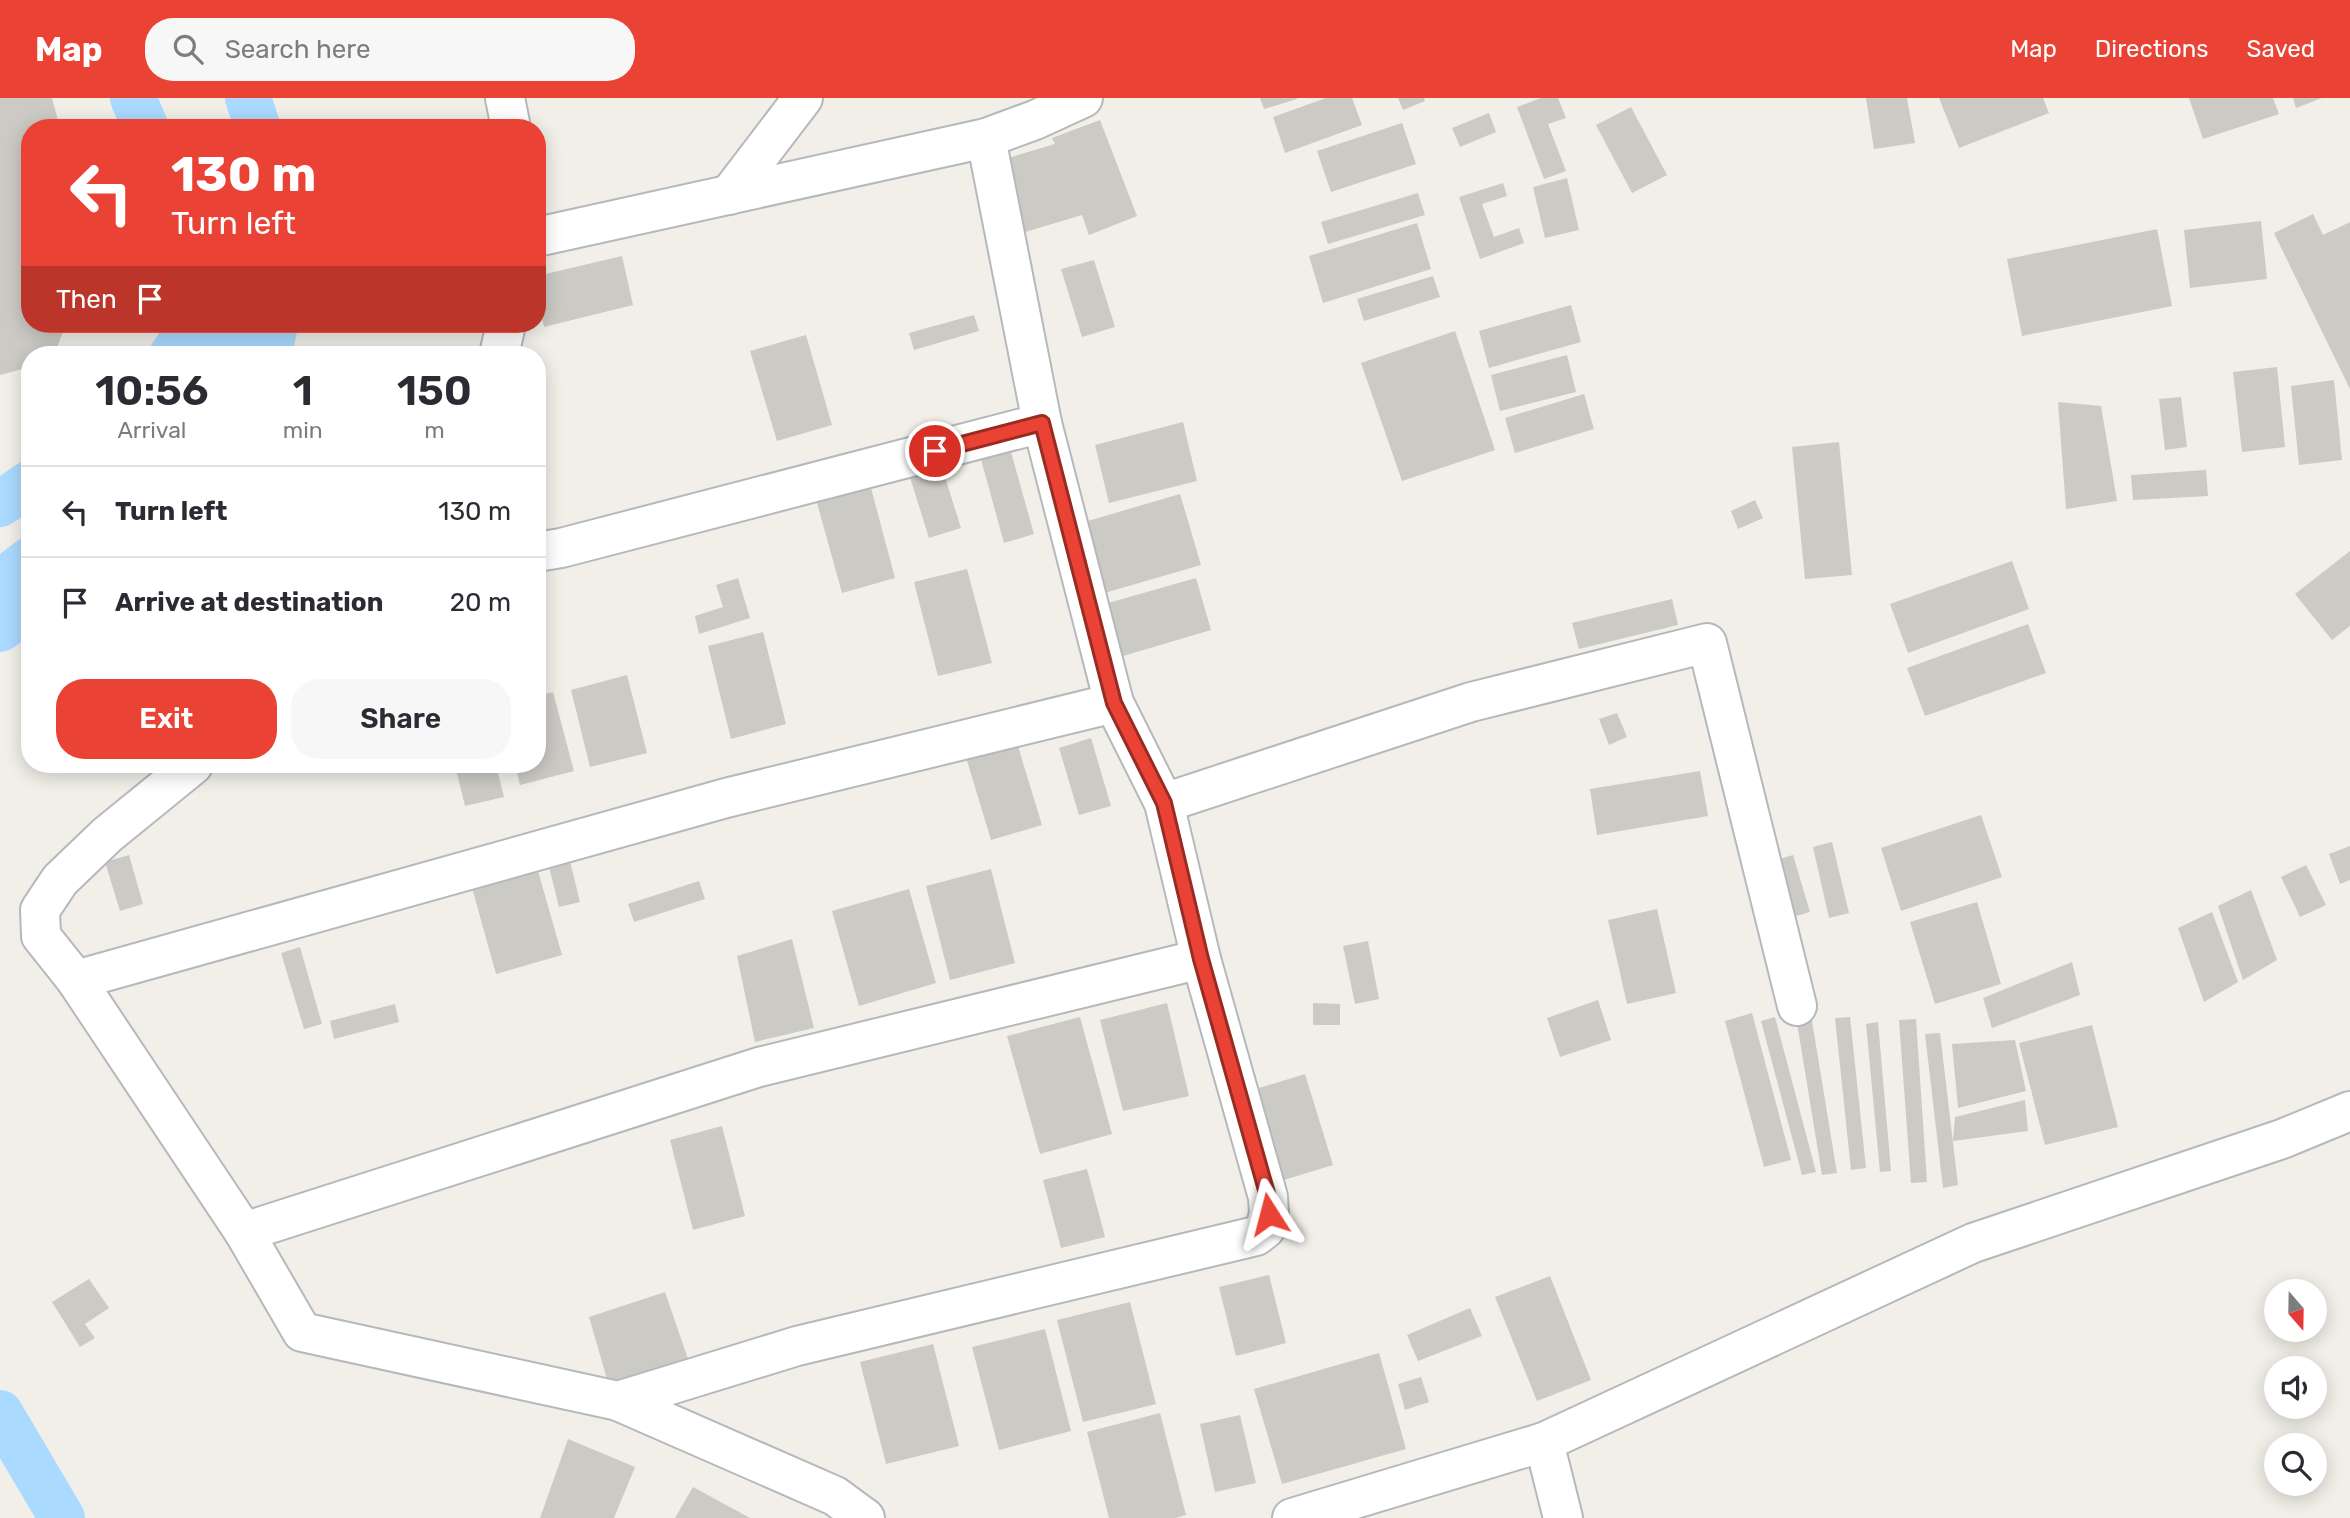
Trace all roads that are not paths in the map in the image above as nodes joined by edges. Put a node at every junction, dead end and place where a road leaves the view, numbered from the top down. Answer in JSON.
{"nodes":[{"id":1,"x":505,"y":98,"type":"edge"},
{"id":2,"x":803,"y":98,"type":"edge"},
{"id":3,"x":1083,"y":98,"type":"edge"},
{"id":4,"x":510,"y":119,"type":"edge"},
{"id":5,"x":986,"y":138,"type":"junction"},
{"id":6,"x":729,"y":195,"type":"junction"},
{"id":7,"x":546,"y":235,"type":"edge"},
{"id":8,"x":1042,"y":423,"type":"junction"},
{"id":9,"x":546,"y":550,"type":"edge"},
{"id":10,"x":1114,"y":703,"type":"junction"},
{"id":11,"x":183,"y":773,"type":"edge"},
{"id":12,"x":1164,"y":803,"type":"junction"},
{"id":13,"x":1201,"y":959,"type":"junction"},
{"id":14,"x":76,"y":980,"type":"junction"},
{"id":15,"x":1797,"y":1006,"type":"dead end"},
{"id":16,"x":2350,"y":1111,"type":"edge"},
{"id":17,"x":244,"y":1232,"type":"junction"},
{"id":18,"x":618,"y":1401,"type":"junction"},
{"id":19,"x":1544,"y":1442,"type":"junction"},
{"id":20,"x":865,"y":1518,"type":"edge"},
{"id":21,"x":1292,"y":1518,"type":"edge"},
{"id":22,"x":1563,"y":1518,"type":"edge"}],
"edges":[{"from":1,"to":4,"type":"street"},
{"from":2,"to":6,"type":"street"},
{"from":3,"to":5,"type":"street"},
{"from":5,"to":6,"type":"street"},
{"from":5,"to":8,"type":"street"},
{"from":6,"to":7,"type":"street"},
{"from":8,"to":9,"type":"street"},
{"from":8,"to":10,"type":"street"},
{"from":10,"to":12,"type":"street"},
{"from":10,"to":14,"type":"street"},
{"from":11,"to":14,"type":"street"},
{"from":12,"to":13,"type":"street"},
{"from":12,"to":15,"type":"street"},
{"from":13,"to":17,"type":"street"},
{"from":13,"to":18,"type":"street"},
{"from":14,"to":17,"type":"street"},
{"from":16,"to":19,"type":"street"},
{"from":17,"to":18,"type":"street"},
{"from":18,"to":20,"type":"street"},
{"from":19,"to":21,"type":"street"},
{"from":19,"to":22,"type":"street"}]}
